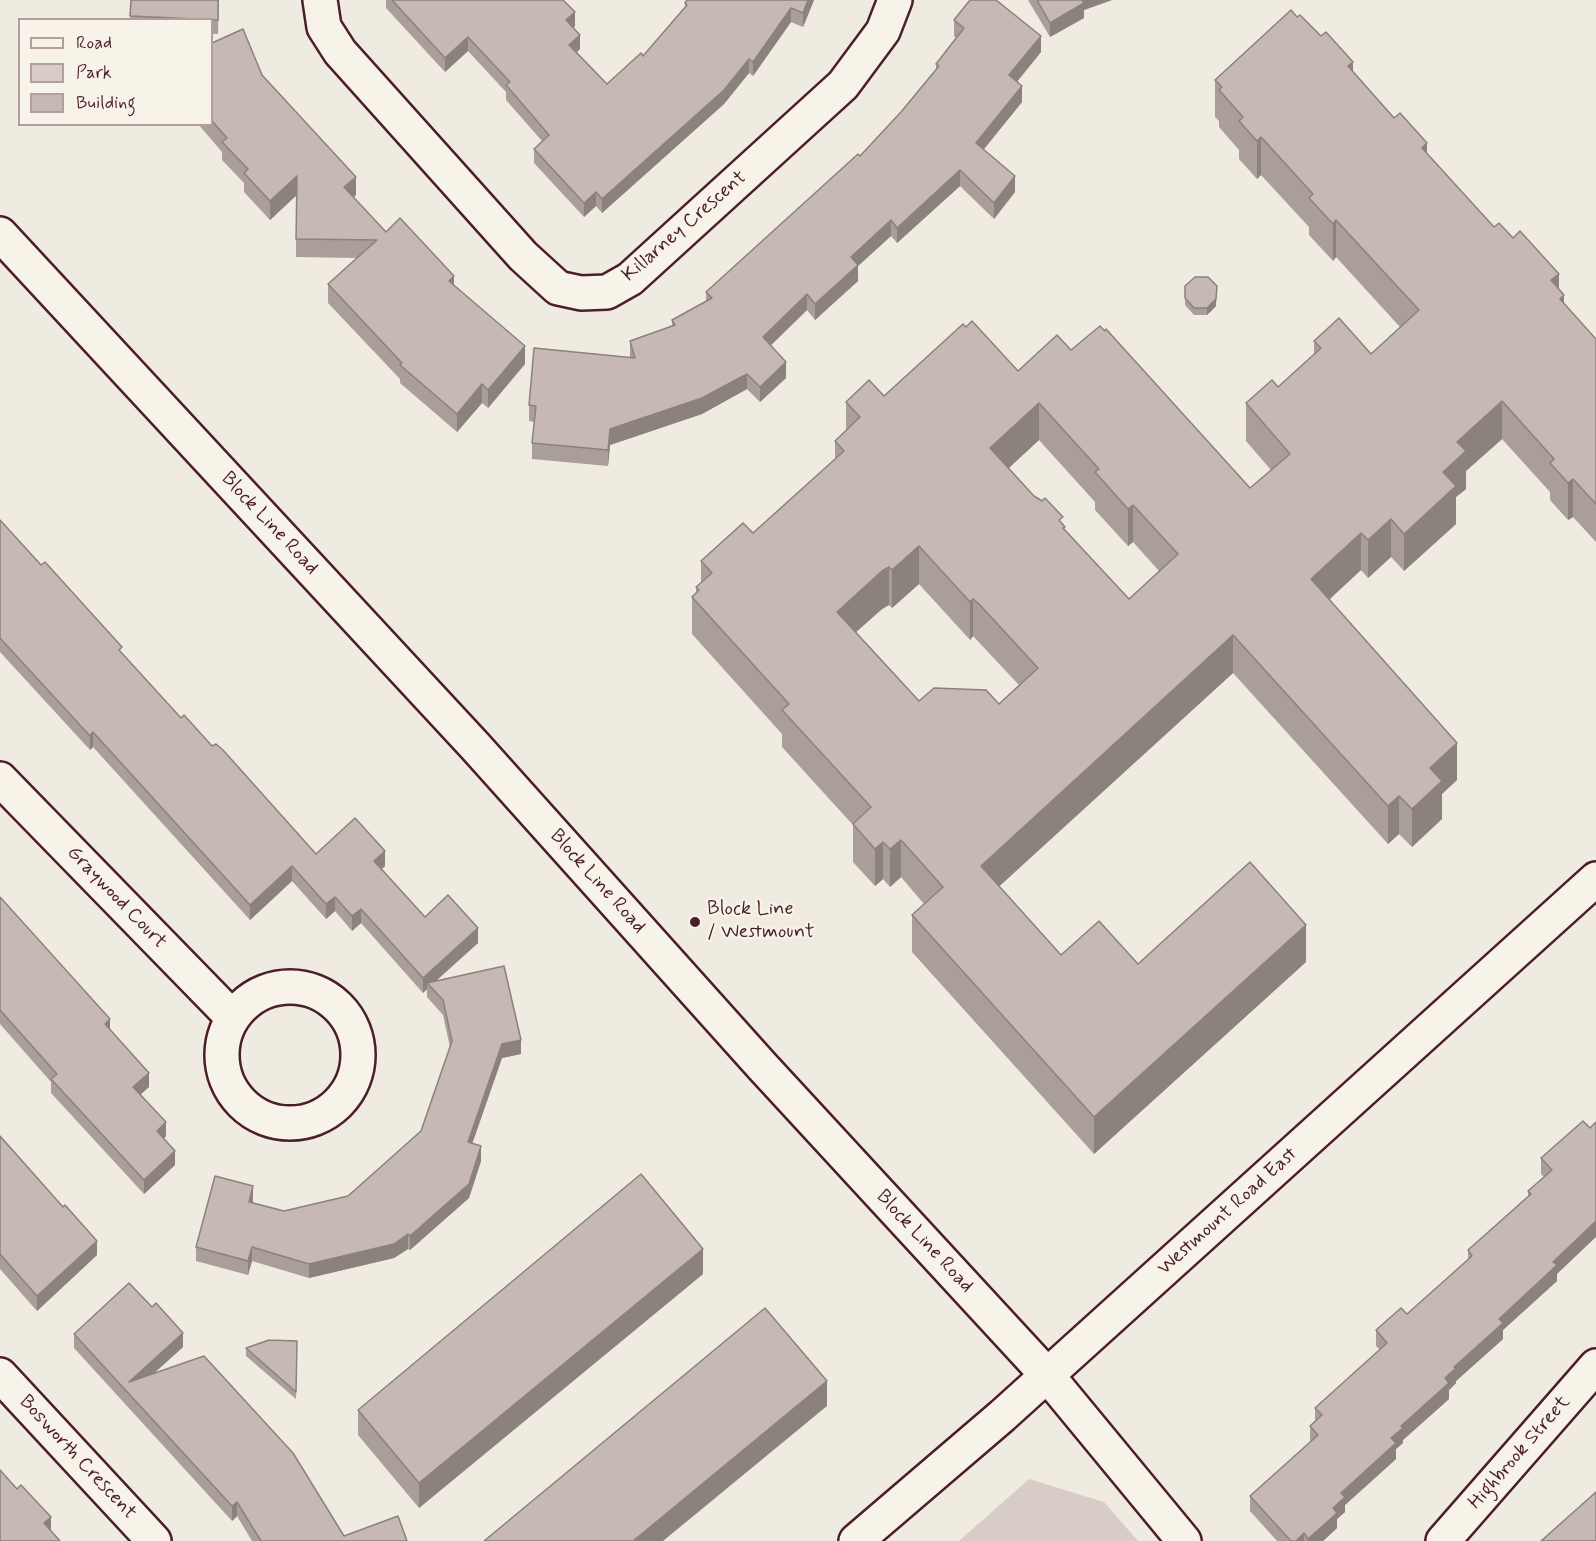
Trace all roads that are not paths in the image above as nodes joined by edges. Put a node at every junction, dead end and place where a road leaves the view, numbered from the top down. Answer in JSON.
{"nodes":[{"id":1,"x":320,"y":0,"type":"edge"},
{"id":2,"x":895,"y":0,"type":"edge"},
{"id":3,"x":0,"y":234,"type":"edge"},
{"id":4,"x":0,"y":779,"type":"edge"},
{"id":5,"x":1596,"y":879,"type":"edge"},
{"id":6,"x":232,"y":1017,"type":"junction"},
{"id":7,"x":1596,"y":1366,"type":"edge"},
{"id":8,"x":0,"y":1375,"type":"edge"},
{"id":9,"x":1047,"y":1375,"type":"junction"},
{"id":10,"x":154,"y":1541,"type":"edge"},
{"id":11,"x":856,"y":1541,"type":"edge"},
{"id":12,"x":1184,"y":1541,"type":"edge"},
{"id":13,"x":1443,"y":1541,"type":"edge"}],
"edges":[{"from":1,"to":2,"type":"street","name":"Killarney Crescent"},
{"from":3,"to":9,"type":"street","name":"Block Line Road"},
{"from":4,"to":6,"type":"street","name":"Graywood Court"},
{"from":5,"to":9,"type":"street","name":"Westmount Road East"},
{"from":6,"to":6,"type":"street"},
{"from":7,"to":13,"type":"street","name":"Highbrook Street"},
{"from":8,"to":10,"type":"street","name":"Bosworth Crescent"},
{"from":9,"to":11,"type":"street","name":"Westmount Road East"},
{"from":9,"to":12,"type":"street","name":"Block Line Road"}]}
